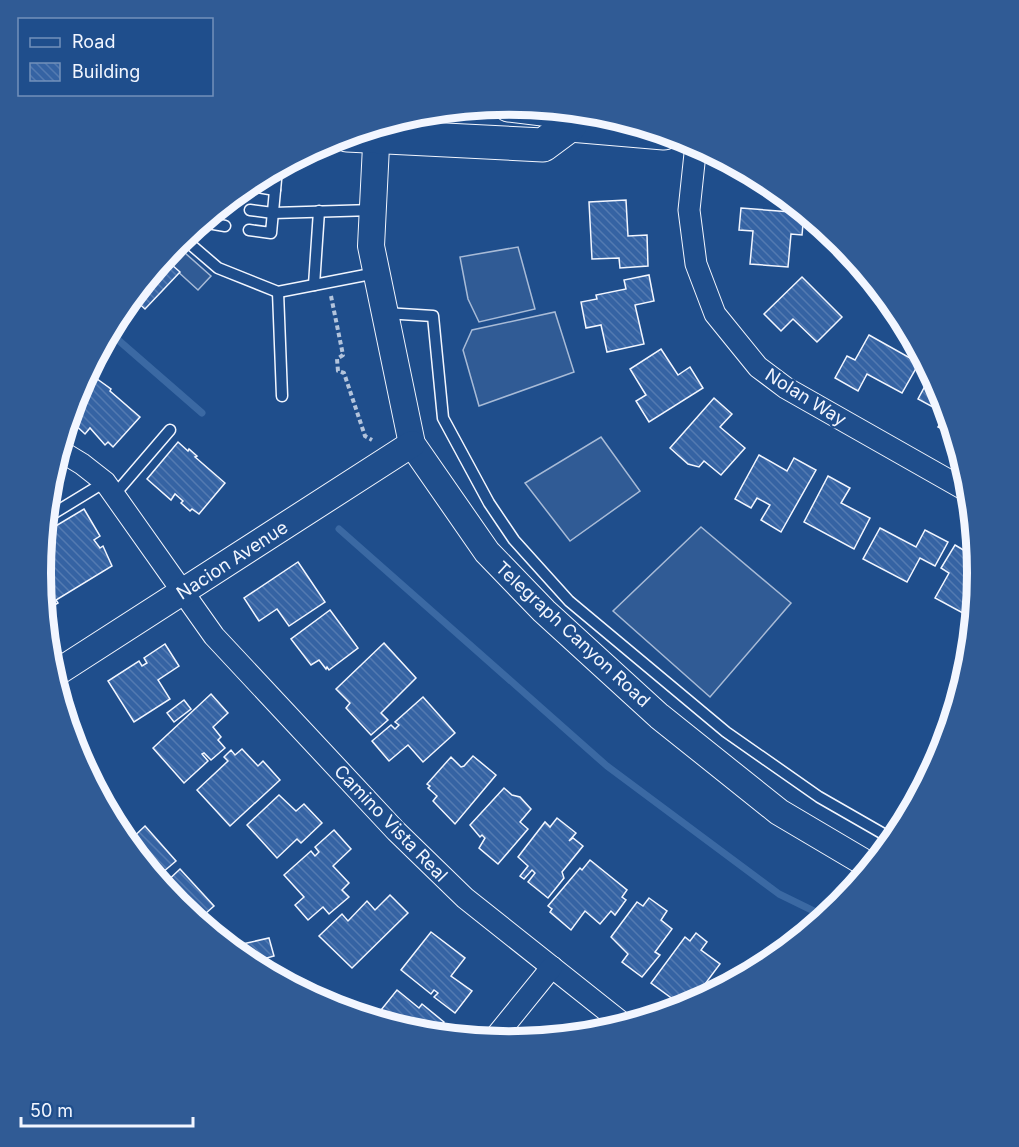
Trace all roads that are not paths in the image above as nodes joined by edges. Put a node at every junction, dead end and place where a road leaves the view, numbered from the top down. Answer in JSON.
{"nodes":[{"id":1,"x":561,"y":118,"type":"edge"},
{"id":2,"x":570,"y":125,"type":"junction"},
{"id":3,"x":621,"y":129,"type":"edge"},
{"id":4,"x":380,"y":134,"type":"edge"},
{"id":5,"x":367,"y":138,"type":"edge"},
{"id":6,"x":695,"y":154,"type":"edge"},
{"id":7,"x":276,"y":178,"type":"edge"},
{"id":8,"x":262,"y":188,"type":"edge"},
{"id":9,"x":275,"y":190,"type":"junction"},
{"id":10,"x":250,"y":210,"type":"dead end"},
{"id":11,"x":373,"y":210,"type":"junction"},
{"id":12,"x":319,"y":211,"type":"junction"},
{"id":13,"x":273,"y":213,"type":"junction"},
{"id":14,"x":213,"y":224,"type":"edge"},
{"id":15,"x":225,"y":226,"type":"dead end"},
{"id":16,"x":249,"y":230,"type":"dead end"},
{"id":17,"x":190,"y":244,"type":"edge"},
{"id":18,"x":376,"y":273,"type":"junction"},
{"id":19,"x":314,"y":285,"type":"junction"},
{"id":20,"x":278,"y":292,"type":"junction"},
{"id":21,"x":385,"y":313,"type":"junction"},
{"id":22,"x":282,"y":396,"type":"dead end"},
{"id":23,"x":170,"y":430,"type":"dead end"},
{"id":24,"x":412,"y":444,"type":"junction"},
{"id":25,"x":67,"y":455,"type":"edge"},
{"id":26,"x":959,"y":486,"type":"edge"},
{"id":27,"x":110,"y":488,"type":"junction"},
{"id":28,"x":55,"y":514,"type":"edge"},
{"id":29,"x":182,"y":592,"type":"junction"},
{"id":30,"x":62,"y":669,"type":"edge"},
{"id":31,"x":886,"y":835,"type":"edge"},
{"id":32,"x":865,"y":863,"type":"edge"},
{"id":33,"x":552,"y":967,"type":"junction"},
{"id":34,"x":617,"y":1019,"type":"edge"},
{"id":35,"x":500,"y":1032,"type":"edge"}],
"edges":[{"from":1,"to":2,"type":"main road"},
{"from":2,"to":3,"type":"main road"},
{"from":2,"to":4,"type":"main road"},
{"from":5,"to":11,"type":"street","name":"Telegraph Canyon Road"},
{"from":6,"to":26,"type":"street","name":"Nolan Way"},
{"from":7,"to":9,"type":"lane"},
{"from":8,"to":9,"type":"lane"},
{"from":9,"to":13,"type":"lane"},
{"from":10,"to":13,"type":"lane"},
{"from":11,"to":12,"type":"lane"},
{"from":11,"to":18,"type":"street","name":"Telegraph Canyon Road"},
{"from":12,"to":13,"type":"lane"},
{"from":12,"to":19,"type":"lane"},
{"from":13,"to":16,"type":"lane"},
{"from":14,"to":15,"type":"lane"},
{"from":17,"to":20,"type":"lane"},
{"from":18,"to":19,"type":"lane"},
{"from":18,"to":21,"type":"street","name":"Telegraph Canyon Road"},
{"from":19,"to":20,"type":"lane"},
{"from":20,"to":22,"type":"lane"},
{"from":21,"to":24,"type":"street","name":"Telegraph Canyon Road"},
{"from":21,"to":31,"type":"lane"},
{"from":23,"to":27,"type":"lane"},
{"from":24,"to":29,"type":"street","name":"Nacion Avenue"},
{"from":24,"to":32,"type":"street","name":"Telegraph Canyon Road"},
{"from":25,"to":27,"type":"street","name":"Camino Vista Real"},
{"from":27,"to":28,"type":"lane"},
{"from":27,"to":29,"type":"street","name":"Camino Vista Real"},
{"from":29,"to":30,"type":"street","name":"Nacion Avenue"},
{"from":29,"to":33,"type":"street","name":"Camino Vista Real"},
{"from":33,"to":34,"type":"street","name":"Camino Vista Real"},
{"from":33,"to":35,"type":"street"}]}
